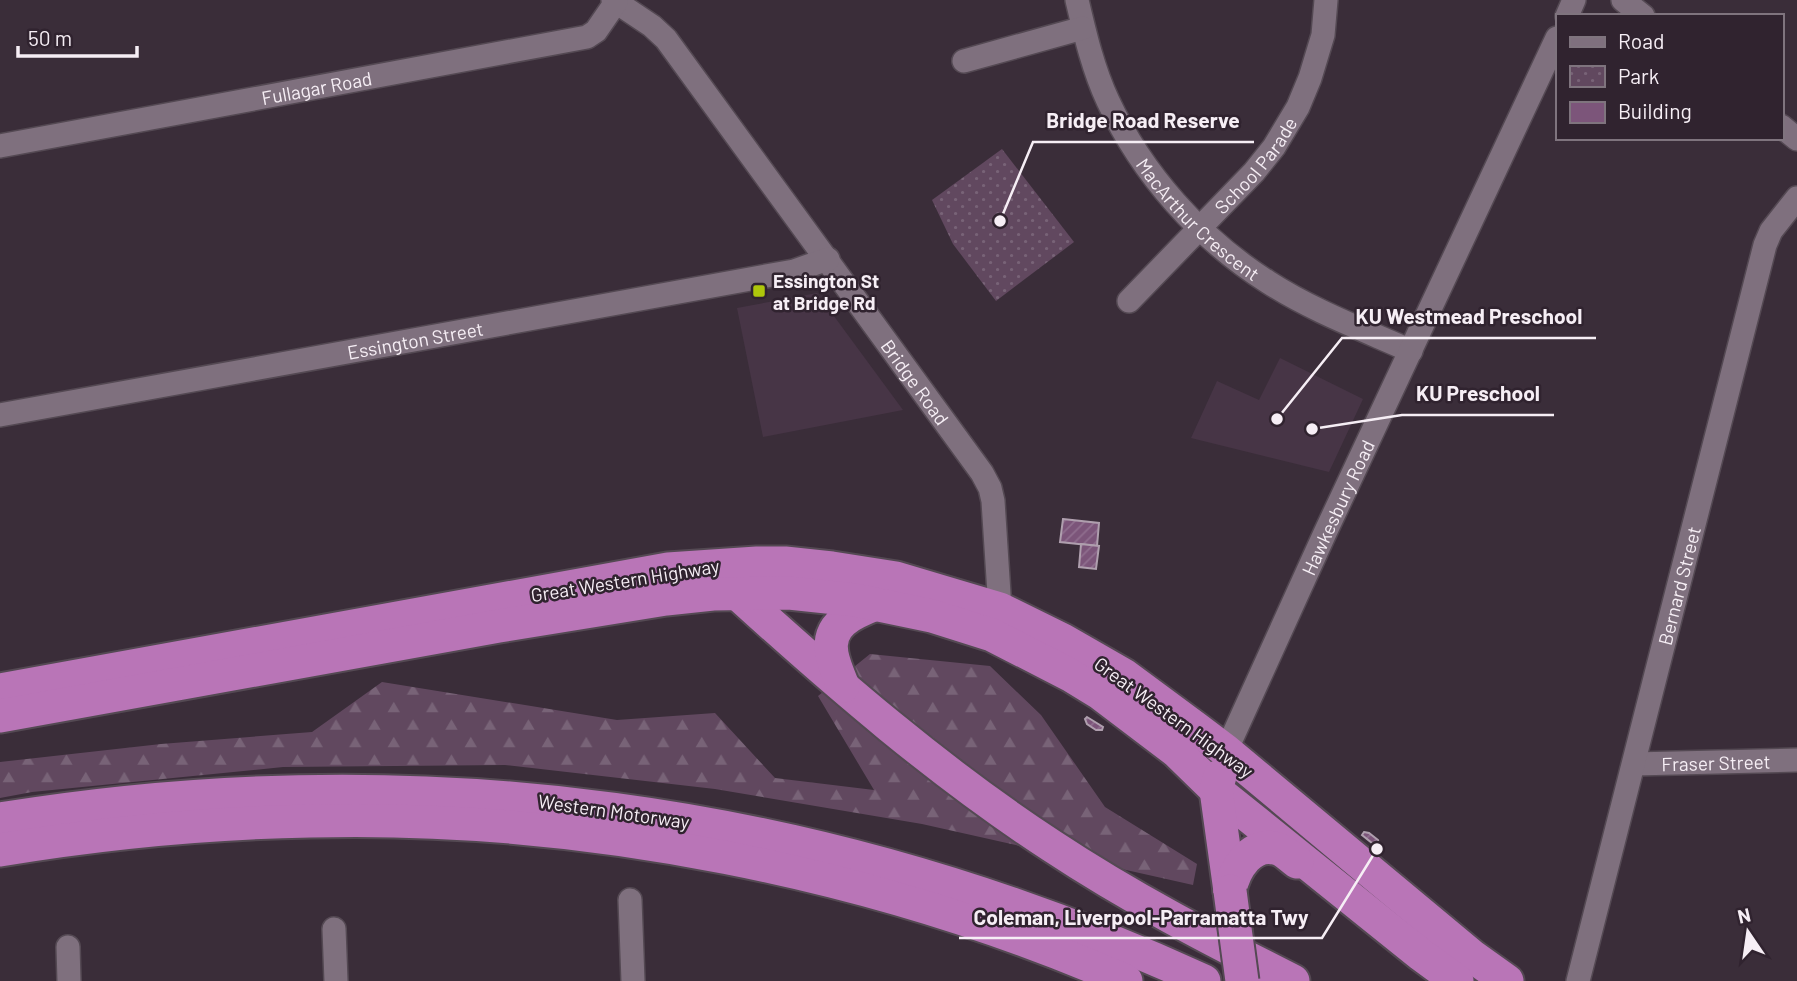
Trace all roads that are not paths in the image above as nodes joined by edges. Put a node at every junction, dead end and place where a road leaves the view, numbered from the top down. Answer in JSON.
{"nodes":[{"id":1,"x":1077,"y":0,"type":"edge"},
{"id":2,"x":1326,"y":0,"type":"edge"},
{"id":3,"x":1623,"y":0,"type":"edge"},
{"id":4,"x":615,"y":1,"type":"edge"},
{"id":5,"x":1640,"y":14,"type":"edge"},
{"id":6,"x":1083,"y":29,"type":"junction"},
{"id":7,"x":1556,"y":40,"type":"edge"},
{"id":8,"x":964,"y":61,"type":"dead end"},
{"id":9,"x":1783,"y":128,"type":"edge"},
{"id":10,"x":1797,"y":139,"type":"edge"},
{"id":11,"x":0,"y":146,"type":"edge"},
{"id":12,"x":1797,"y":198,"type":"edge"},
{"id":13,"x":1200,"y":228,"type":"junction"},
{"id":14,"x":828,"y":259,"type":"junction"},
{"id":15,"x":1129,"y":301,"type":"dead end"},
{"id":16,"x":1411,"y":351,"type":"junction"},
{"id":17,"x":0,"y":415,"type":"edge"},
{"id":18,"x":605,"y":580,"type":"junction"},
{"id":19,"x":738,"y":594,"type":"junction"},
{"id":20,"x":876,"y":604,"type":"junction"},
{"id":21,"x":996,"y":622,"type":"junction"},
{"id":22,"x":315,"y":646,"type":"junction"},
{"id":23,"x":133,"y":679,"type":"junction"},
{"id":24,"x":843,"y":686,"type":"junction"},
{"id":25,"x":0,"y":690,"type":"edge"},
{"id":26,"x":0,"y":716,"type":"edge"},
{"id":27,"x":1226,"y":751,"type":"junction"},
{"id":28,"x":1797,"y":760,"type":"edge"},
{"id":29,"x":1634,"y":764,"type":"junction"},
{"id":30,"x":1216,"y":790,"type":"junction"},
{"id":31,"x":0,"y":819,"type":"edge"},
{"id":32,"x":0,"y":850,"type":"edge"},
{"id":33,"x":1337,"y":886,"type":"junction"},
{"id":34,"x":1230,"y":891,"type":"junction"},
{"id":35,"x":630,"y":900,"type":"dead end"},
{"id":36,"x":334,"y":929,"type":"dead end"},
{"id":37,"x":68,"y":947,"type":"dead end"},
{"id":38,"x":69,"y":981,"type":"edge"},
{"id":39,"x":336,"y":981,"type":"edge"},
{"id":40,"x":633,"y":981,"type":"edge"},
{"id":41,"x":1126,"y":981,"type":"edge"},
{"id":42,"x":1204,"y":981,"type":"edge"},
{"id":43,"x":1242,"y":981,"type":"edge"},
{"id":44,"x":1293,"y":981,"type":"edge"},
{"id":45,"x":1457,"y":981,"type":"edge"},
{"id":46,"x":1507,"y":981,"type":"edge"},
{"id":47,"x":1578,"y":981,"type":"edge"}],
"edges":[{"from":1,"to":6,"type":"street","name":"MacArthur Crescent"},
{"from":2,"to":13,"type":"street","name":"School Parade"},
{"from":3,"to":5,"type":"street"},
{"from":4,"to":11,"type":"street","name":"Fullagar Road"},
{"from":4,"to":14,"type":"street","name":"Bridge Road"},
{"from":6,"to":8,"type":"street"},
{"from":6,"to":13,"type":"street","name":"MacArthur Crescent"},
{"from":7,"to":16,"type":"street","name":"Hawkesbury Road"},
{"from":9,"to":10,"type":"street"},
{"from":12,"to":29,"type":"street","name":"Bernard Street"},
{"from":13,"to":15,"type":"street","name":"School Parade"},
{"from":13,"to":16,"type":"street","name":"MacArthur Crescent"},
{"from":14,"to":17,"type":"street","name":"Essington Street"},
{"from":14,"to":21,"type":"street","name":"Bridge Road"},
{"from":16,"to":27,"type":"street","name":"Hawkesbury Road"},
{"from":18,"to":19,"type":"highway"},
{"from":18,"to":21,"type":"highway","name":"Great Western Highway"},
{"from":18,"to":22,"type":"highway","name":"Great Western Highway"},
{"from":19,"to":20,"type":"highway","name":"Great Western Highway"},
{"from":19,"to":22,"type":"highway","name":"Great Western Highway"},
{"from":19,"to":24,"type":"highway"},
{"from":20,"to":21,"type":"highway","name":"Great Western Highway"},
{"from":20,"to":24,"type":"highway"},
{"from":21,"to":27,"type":"highway","name":"Great Western Highway"},
{"from":21,"to":30,"type":"highway","name":"Great Western Highway"},
{"from":22,"to":23,"type":"highway","name":"Great Western Highway"},
{"from":23,"to":25,"type":"highway","name":"Great Western Highway"},
{"from":23,"to":26,"type":"highway","name":"Great Western Highway"},
{"from":24,"to":44,"type":"highway"},
{"from":27,"to":30,"type":"highway"},
{"from":27,"to":46,"type":"highway","name":"Great Western Highway"},
{"from":28,"to":29,"type":"street","name":"Fraser Street"},
{"from":29,"to":47,"type":"street","name":"Bernard Street"},
{"from":30,"to":33,"type":"highway","name":"Great Western Highway"},
{"from":30,"to":34,"type":"highway"},
{"from":31,"to":42,"type":"highway","name":"Western Motorway"},
{"from":32,"to":41,"type":"highway","name":"Western Motorway"},
{"from":33,"to":34,"type":"highway"},
{"from":33,"to":45,"type":"highway","name":"Great Western Highway"},
{"from":34,"to":43,"type":"highway","bridge":true},
{"from":35,"to":40,"type":"street"},
{"from":36,"to":39,"type":"street"},
{"from":37,"to":38,"type":"street"}]}
